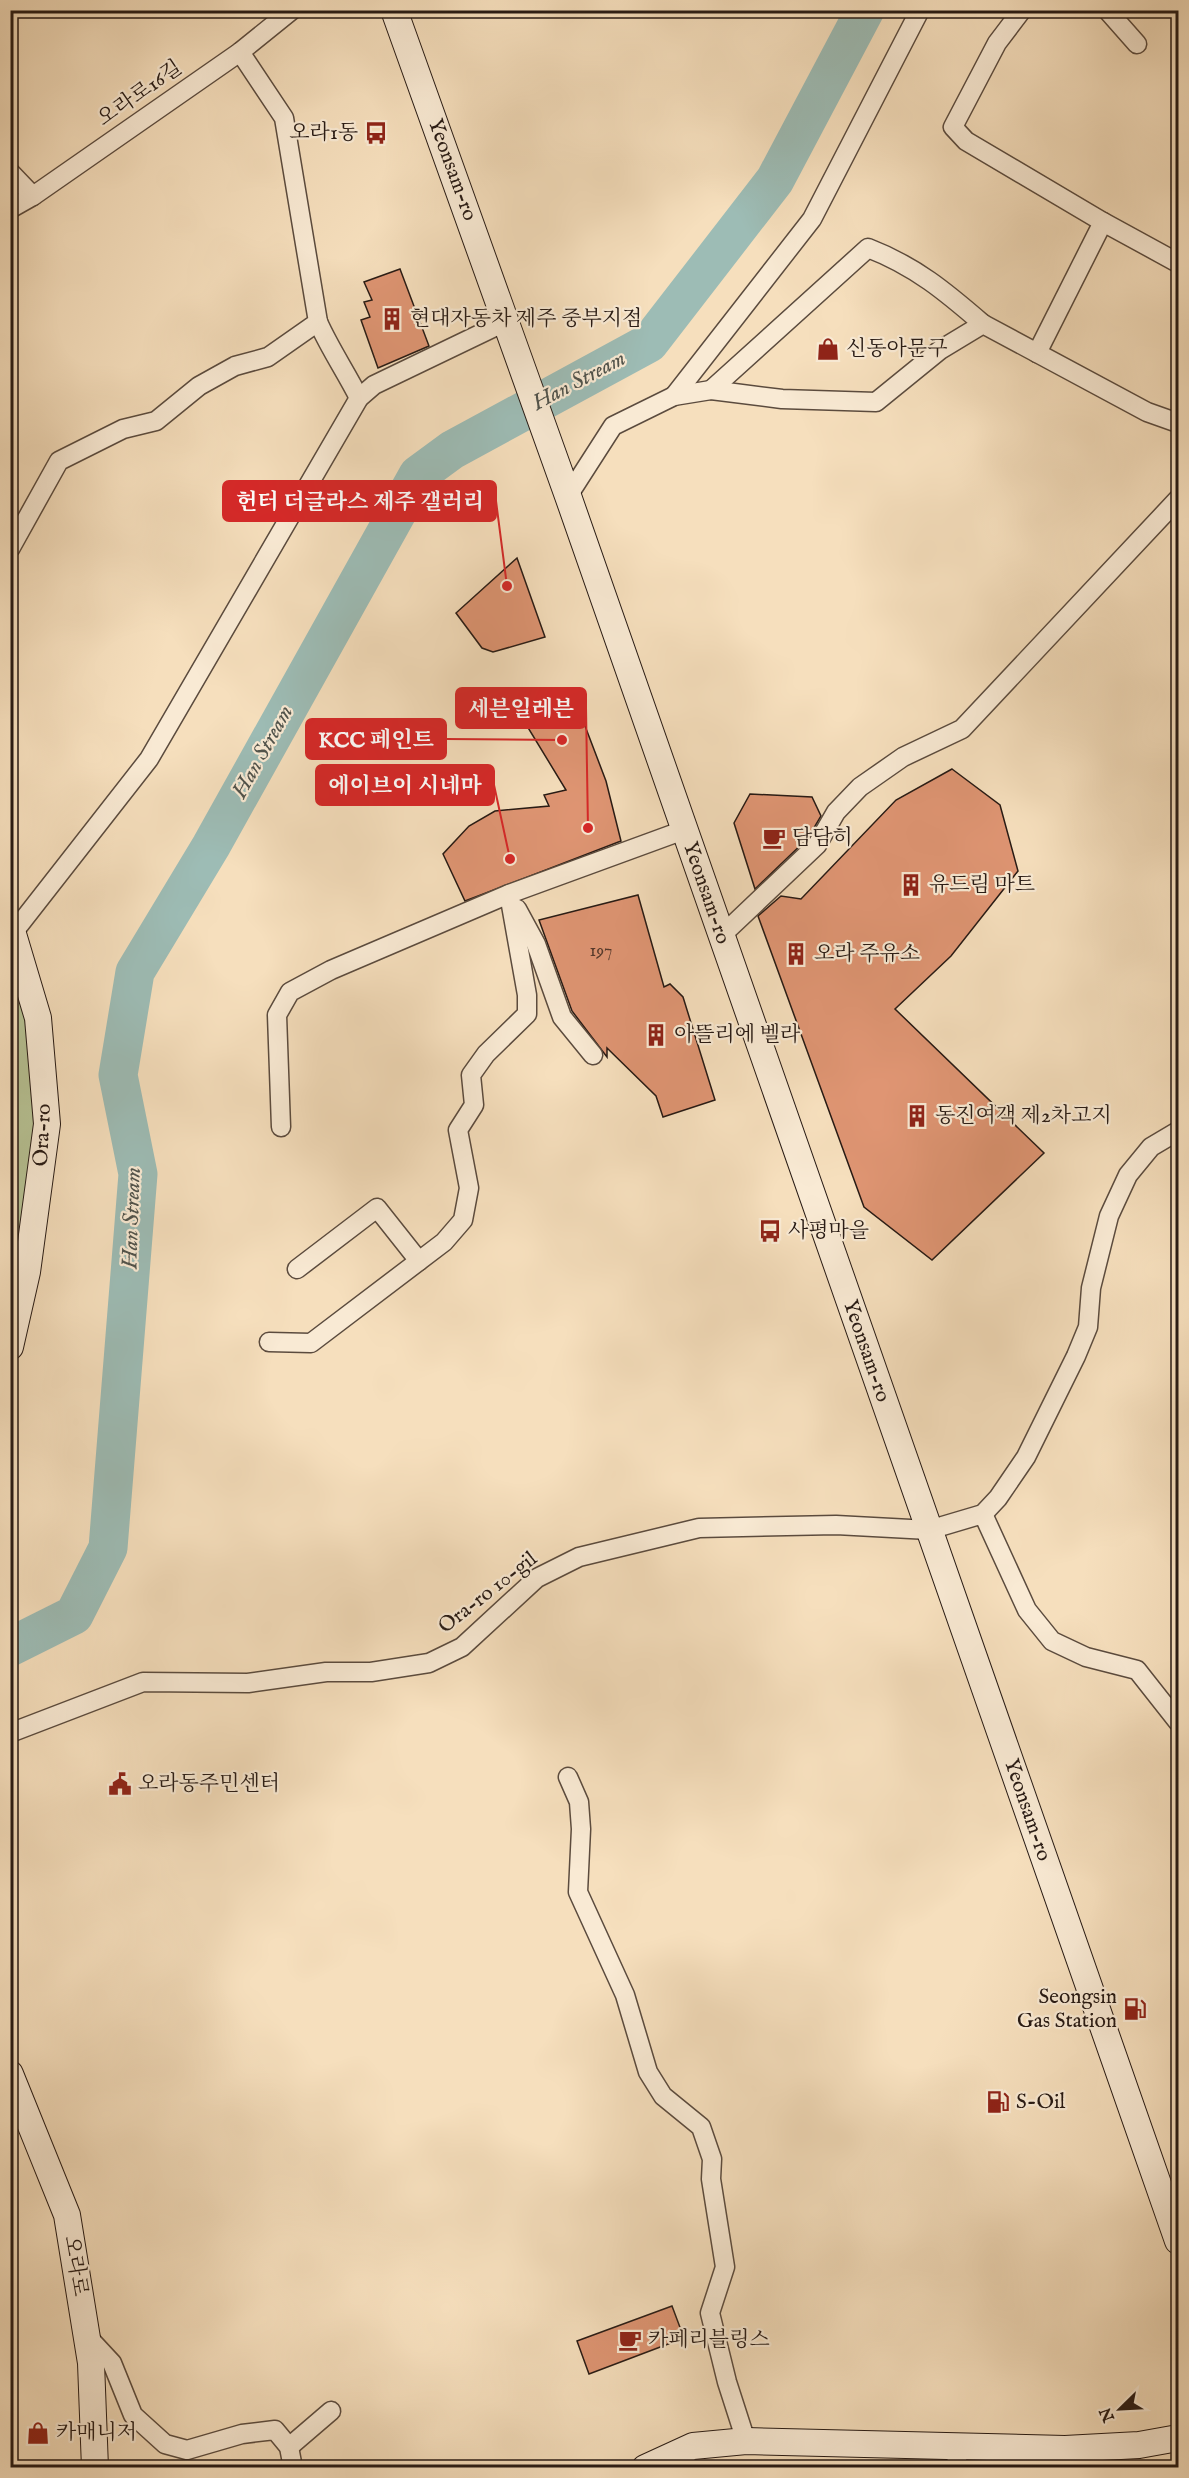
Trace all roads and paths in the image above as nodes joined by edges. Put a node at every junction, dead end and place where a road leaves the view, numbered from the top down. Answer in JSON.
{"nodes":[{"id":1,"x":292,"y":10,"type":"edge"},
{"id":2,"x":394,"y":10,"type":"edge"},
{"id":3,"x":920,"y":10,"type":"edge"},
{"id":4,"x":1022,"y":10,"type":"edge"},
{"id":5,"x":1107,"y":10,"type":"edge"},
{"id":6,"x":1137,"y":44,"type":"dead end"},
{"id":7,"x":240,"y":52,"type":"junction"},
{"id":8,"x":10,"y":172,"type":"edge"},
{"id":9,"x":33,"y":196,"type":"junction"},
{"id":10,"x":10,"y":209,"type":"edge"},
{"id":11,"x":1103,"y":222,"type":"junction"},
{"id":12,"x":1179,"y":263,"type":"edge"},
{"id":13,"x":318,"y":322,"type":"junction"},
{"id":14,"x":983,"y":324,"type":"junction"},
{"id":15,"x":508,"y":326,"type":"junction"},
{"id":16,"x":1037,"y":353,"type":"junction"},
{"id":17,"x":711,"y":390,"type":"junction"},
{"id":18,"x":674,"y":396,"type":"junction"},
{"id":19,"x":359,"y":398,"type":"junction"},
{"id":20,"x":1179,"y":423,"type":"edge"},
{"id":21,"x":568,"y":496,"type":"junction"},
{"id":22,"x":1179,"y":499,"type":"edge"},
{"id":23,"x":10,"y":549,"type":"edge"},
{"id":24,"x":684,"y":830,"type":"junction"},
{"id":25,"x":509,"y":894,"type":"junction"},
{"id":26,"x":12,"y":928,"type":"edge"},
{"id":27,"x":721,"y":936,"type":"junction"},
{"id":28,"x":593,"y":1055,"type":"dead end"},
{"id":29,"x":281,"y":1127,"type":"dead end"},
{"id":30,"x":1179,"y":1131,"type":"edge"},
{"id":31,"x":419,"y":1261,"type":"junction"},
{"id":32,"x":297,"y":1269,"type":"dead end"},
{"id":33,"x":269,"y":1342,"type":"dead end"},
{"id":34,"x":10,"y":1347,"type":"edge"},
{"id":35,"x":983,"y":1514,"type":"junction"},
{"id":36,"x":929,"y":1530,"type":"junction"},
{"id":37,"x":1179,"y":1722,"type":"edge"},
{"id":38,"x":10,"y":1733,"type":"edge"},
{"id":39,"x":568,"y":1777,"type":"dead end"},
{"id":40,"x":10,"y":2074,"type":"edge"},
{"id":41,"x":1179,"y":2241,"type":"edge"},
{"id":42,"x":86,"y":2335,"type":"junction"},
{"id":43,"x":332,"y":2411,"type":"dead end"},
{"id":44,"x":1179,"y":2438,"type":"edge"},
{"id":45,"x":746,"y":2441,"type":"junction"},
{"id":46,"x":289,"y":2447,"type":"junction"},
{"id":47,"x":956,"y":2456,"type":"edge"},
{"id":48,"x":95,"y":2468,"type":"edge"},
{"id":49,"x":292,"y":2468,"type":"edge"},
{"id":50,"x":645,"y":2468,"type":"edge"}],
"edges":[{"from":1,"to":7,"type":"street","name":"오라로16길"},
{"from":2,"to":15,"type":"main road","name":"Yeonsam-ro"},
{"from":3,"to":18,"type":"street"},
{"from":4,"to":11,"type":"street"},
{"from":5,"to":6,"type":"street"},
{"from":7,"to":9,"type":"street","name":"오라로16길"},
{"from":7,"to":13,"type":"street"},
{"from":8,"to":9,"type":"street"},
{"from":9,"to":10,"type":"street","name":"오라로16길"},
{"from":11,"to":12,"type":"street"},
{"from":11,"to":16,"type":"street"},
{"from":13,"to":19,"type":"street"},
{"from":13,"to":23,"type":"street"},
{"from":14,"to":16,"type":"street"},
{"from":14,"to":17,"type":"street"},
{"from":14,"to":17,"type":"street"},
{"from":15,"to":19,"type":"street"},
{"from":15,"to":21,"type":"main road","name":"Yeonsam-ro"},
{"from":16,"to":20,"type":"street"},
{"from":17,"to":18,"type":"street"},
{"from":18,"to":21,"type":"street"},
{"from":19,"to":26,"type":"street"},
{"from":21,"to":24,"type":"main road","name":"Yeonsam-ro"},
{"from":22,"to":27,"type":"street"},
{"from":24,"to":25,"type":"street"},
{"from":24,"to":27,"type":"main road","name":"Yeonsam-ro"},
{"from":25,"to":28,"type":"street"},
{"from":25,"to":29,"type":"street"},
{"from":25,"to":31,"type":"street"},
{"from":26,"to":34,"type":"main road","name":"Ora-ro"},
{"from":27,"to":36,"type":"main road","name":"Yeonsam-ro"},
{"from":30,"to":35,"type":"street"},
{"from":31,"to":32,"type":"street"},
{"from":31,"to":33,"type":"street"},
{"from":35,"to":36,"type":"street","name":"Ora-ro 10-gil"},
{"from":35,"to":37,"type":"street"},
{"from":36,"to":38,"type":"street","name":"Ora-ro 10-gil"},
{"from":36,"to":41,"type":"main road","name":"Yeonsam-ro"},
{"from":39,"to":45,"type":"street"},
{"from":40,"to":42,"type":"main road","name":"오라로"},
{"from":42,"to":46,"type":"street"},
{"from":42,"to":48,"type":"main road","name":"오라로"},
{"from":43,"to":46,"type":"street"},
{"from":44,"to":47,"type":"main road"},
{"from":45,"to":47,"type":"main road"},
{"from":45,"to":50,"type":"main road"},
{"from":46,"to":49,"type":"street"}]}
